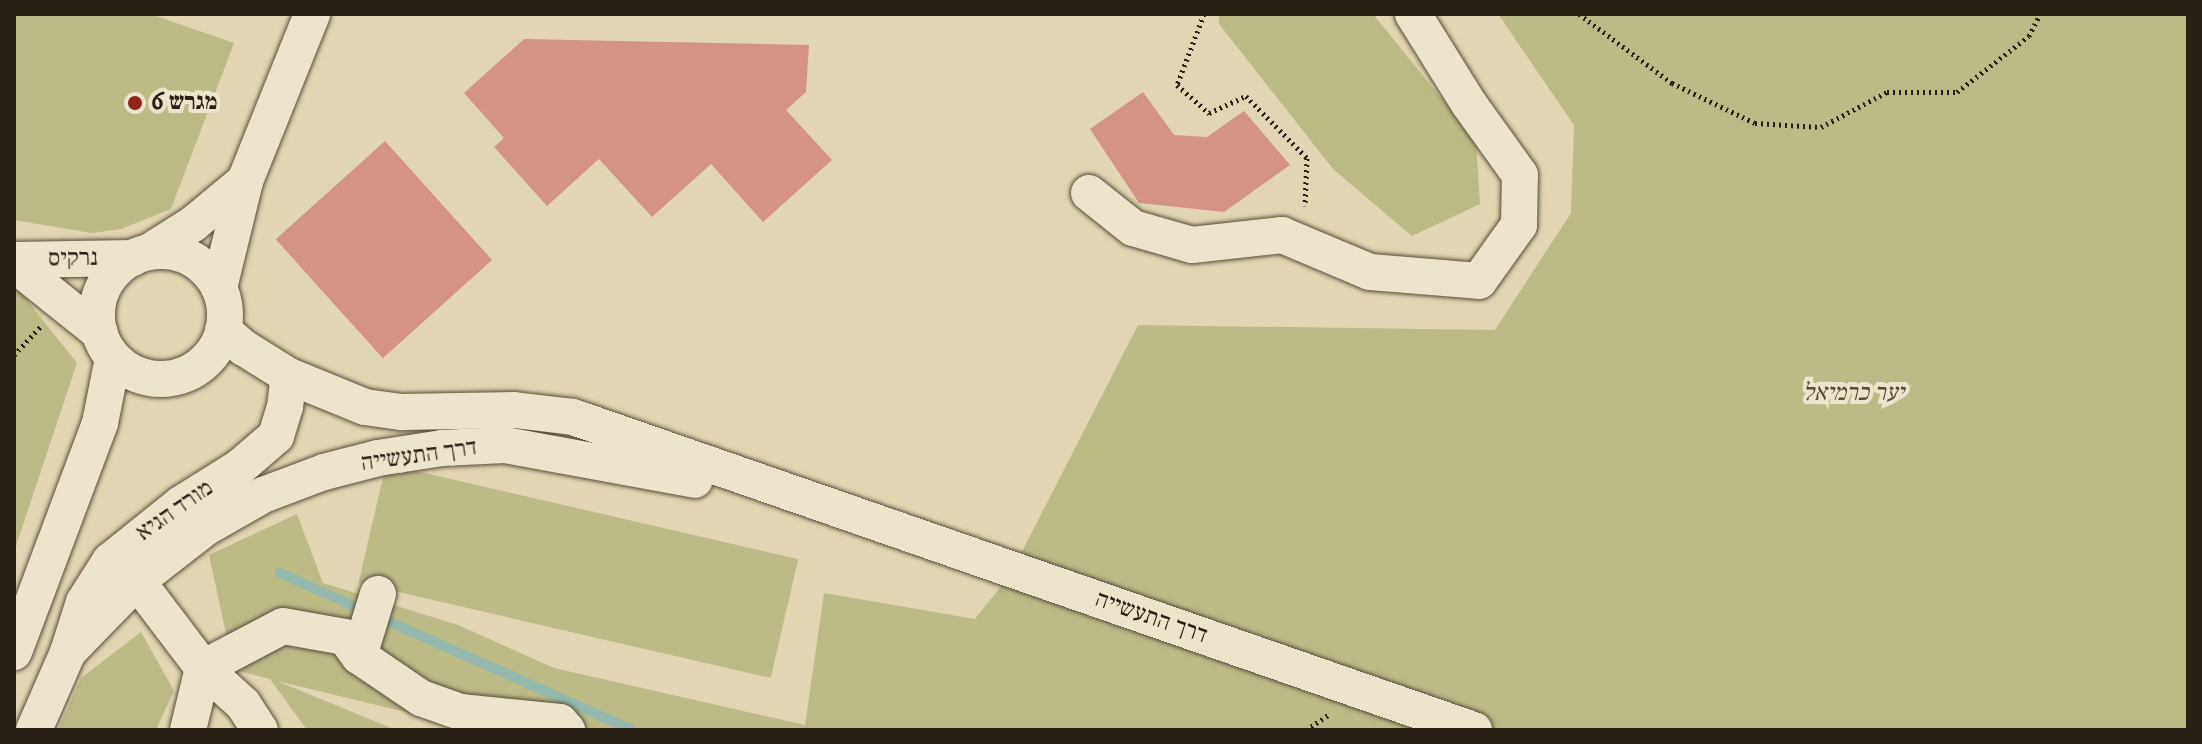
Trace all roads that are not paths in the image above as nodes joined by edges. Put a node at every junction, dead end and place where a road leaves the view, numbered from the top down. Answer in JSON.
{"nodes":[{"id":1,"x":312,"y":14,"type":"edge"},
{"id":2,"x":1413,"y":14,"type":"edge"},
{"id":3,"x":245,"y":181,"type":"junction"},
{"id":4,"x":1089,"y":193,"type":"dead end"},
{"id":5,"x":141,"y":255,"type":"junction"},
{"id":6,"x":14,"y":262,"type":"edge"},
{"id":7,"x":219,"y":288,"type":"junction"},
{"id":8,"x":223,"y":330,"type":"junction"},
{"id":9,"x":106,"y":345,"type":"junction"},
{"id":10,"x":289,"y":376,"type":"junction"},
{"id":11,"x":181,"y":504,"type":"junction"},
{"id":12,"x":827,"y":506,"type":"junction"},
{"id":13,"x":150,"y":569,"type":"junction"},
{"id":14,"x":378,"y":594,"type":"dead end"},
{"id":15,"x":14,"y":652,"type":"edge"},
{"id":16,"x":68,"y":652,"type":"junction"},
{"id":17,"x":359,"y":656,"type":"junction"},
{"id":18,"x":203,"y":668,"type":"junction"},
{"id":19,"x":34,"y":730,"type":"edge"},
{"id":20,"x":188,"y":730,"type":"edge"},
{"id":21,"x":260,"y":730,"type":"edge"},
{"id":22,"x":567,"y":730,"type":"edge"},
{"id":23,"x":1474,"y":730,"type":"edge"}],
"edges":[{"from":1,"to":3,"type":"street"},
{"from":2,"to":4,"type":"street"},
{"from":3,"to":5,"type":"street"},
{"from":3,"to":7,"type":"street"},
{"from":5,"to":6,"type":"street","name":"נרקיס"},
{"from":5,"to":7,"type":"street"},
{"from":5,"to":9,"type":"street"},
{"from":6,"to":9,"type":"street","name":"נרקיס"},
{"from":7,"to":8,"type":"street"},
{"from":8,"to":9,"type":"street"},
{"from":8,"to":10,"type":"street"},
{"from":9,"to":15,"type":"street"},
{"from":10,"to":11,"type":"street","name":"מורד הגיא"},
{"from":10,"to":12,"type":"street","name":"דרך התעשייה"},
{"from":11,"to":13,"type":"street"},
{"from":11,"to":16,"type":"street","name":"מורד הגיא"},
{"from":12,"to":13,"type":"street","name":"דרך התעשייה"},
{"from":12,"to":23,"type":"street","name":"דרך התעשייה"},
{"from":13,"to":16,"type":"street","name":"דרך התעשייה"},
{"from":13,"to":18,"type":"street"},
{"from":14,"to":17,"type":"street"},
{"from":16,"to":19,"type":"street","name":"מורד הגיא"},
{"from":17,"to":18,"type":"street"},
{"from":17,"to":22,"type":"street"},
{"from":18,"to":20,"type":"street"},
{"from":18,"to":21,"type":"street"}]}
